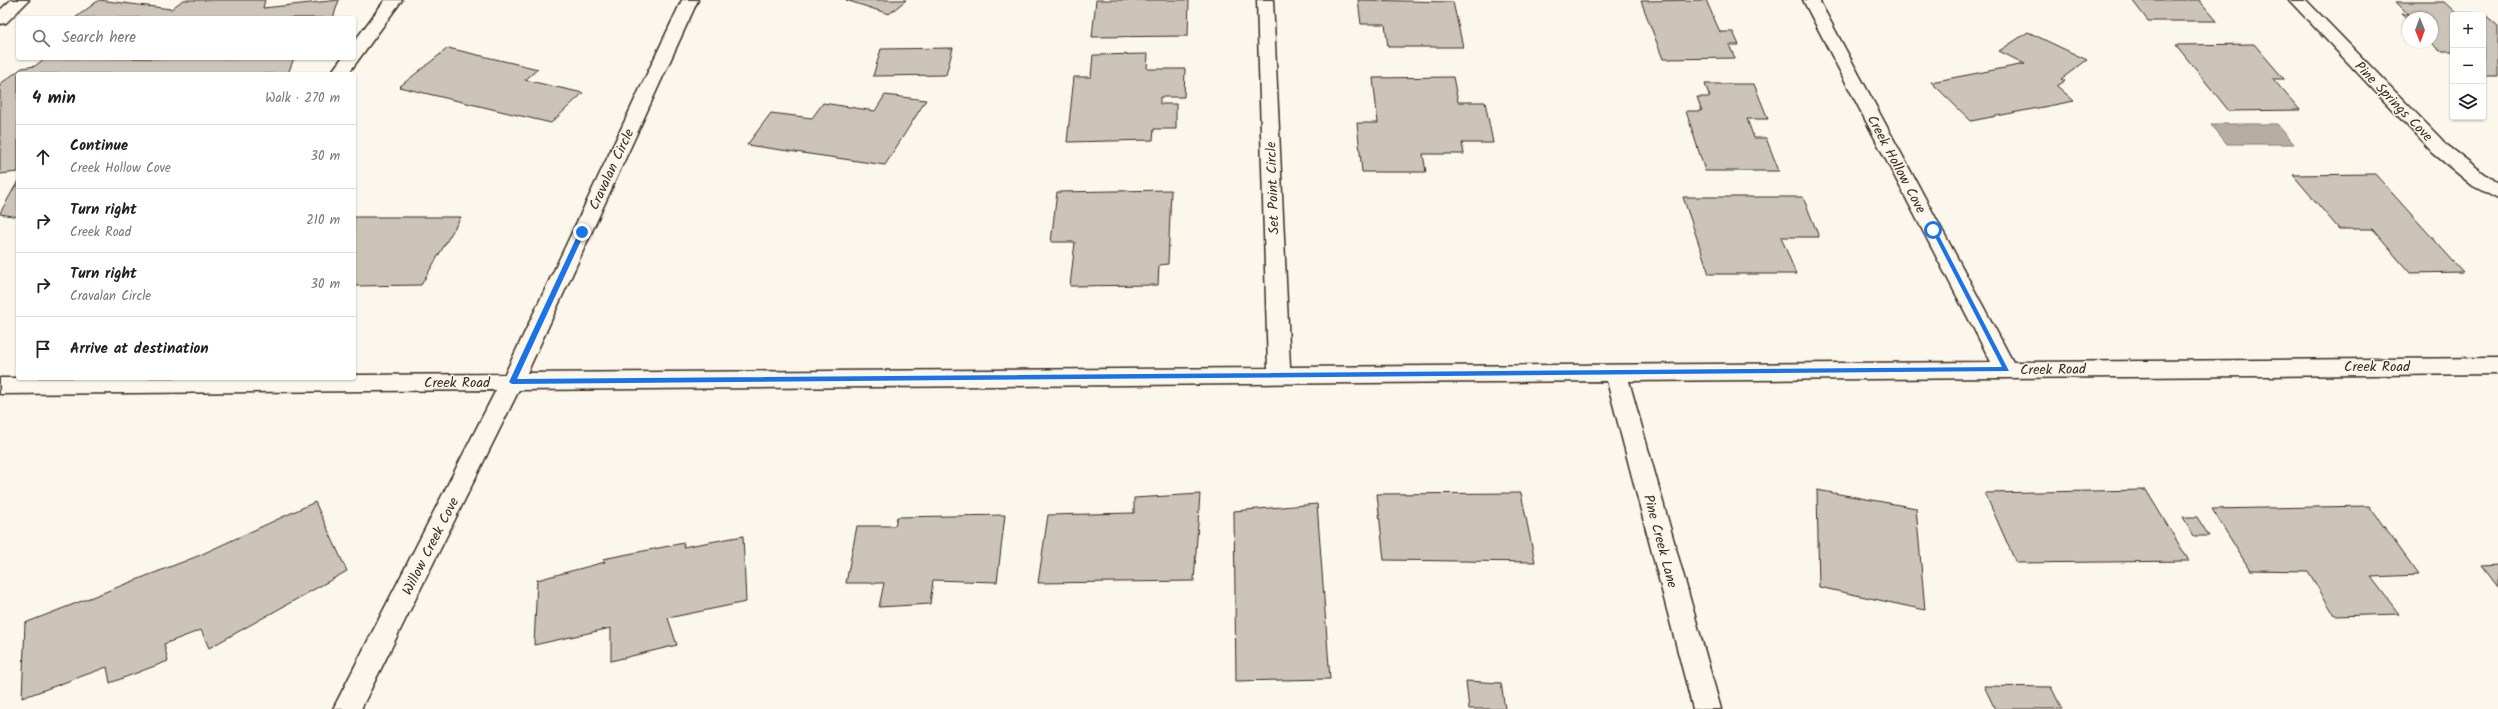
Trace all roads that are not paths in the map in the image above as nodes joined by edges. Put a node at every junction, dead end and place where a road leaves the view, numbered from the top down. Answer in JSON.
{"nodes":[{"id":1,"x":21,"y":0,"type":"edge"},
{"id":2,"x":394,"y":0,"type":"edge"},
{"id":3,"x":690,"y":0,"type":"edge"},
{"id":4,"x":1265,"y":0,"type":"edge"},
{"id":5,"x":1811,"y":0,"type":"edge"},
{"id":6,"x":2297,"y":0,"type":"edge"},
{"id":7,"x":0,"y":19,"type":"edge"},
{"id":8,"x":356,"y":51,"type":"edge"},
{"id":9,"x":350,"y":60,"type":"edge"},
{"id":10,"x":340,"y":72,"type":"edge"},
{"id":11,"x":2498,"y":193,"type":"edge"},
{"id":12,"x":2498,"y":366,"type":"edge"},
{"id":13,"x":2006,"y":370,"type":"junction"},
{"id":14,"x":1616,"y":373,"type":"junction"},
{"id":15,"x":1279,"y":376,"type":"junction"},
{"id":16,"x":111,"y":382,"type":"edge"},
{"id":17,"x":512,"y":382,"type":"junction"},
{"id":18,"x":0,"y":386,"type":"edge"},
{"id":19,"x":347,"y":709,"type":"edge"},
{"id":20,"x":1707,"y":709,"type":"edge"}],
"edges":[{"from":1,"to":7,"type":"street"},
{"from":2,"to":8,"type":"street"},
{"from":3,"to":17,"type":"street","name":"Cravalan Circle"},
{"from":4,"to":15,"type":"street","name":"Set Point Circle"},
{"from":5,"to":13,"type":"street","name":"Creek Hollow Cove"},
{"from":6,"to":11,"type":"street","name":"Pine Springs Cove"},
{"from":9,"to":10,"type":"street"},
{"from":12,"to":13,"type":"street","name":"Creek Road"},
{"from":13,"to":14,"type":"street","name":"Creek Road"},
{"from":14,"to":15,"type":"street","name":"Creek Road"},
{"from":14,"to":20,"type":"street","name":"Pine Creek Lane"},
{"from":15,"to":17,"type":"street","name":"Creek Road"},
{"from":16,"to":17,"type":"street","name":"Creek Road"},
{"from":16,"to":18,"type":"street","name":"Creek Road"},
{"from":17,"to":19,"type":"street","name":"Willow Creek Cove"}]}
